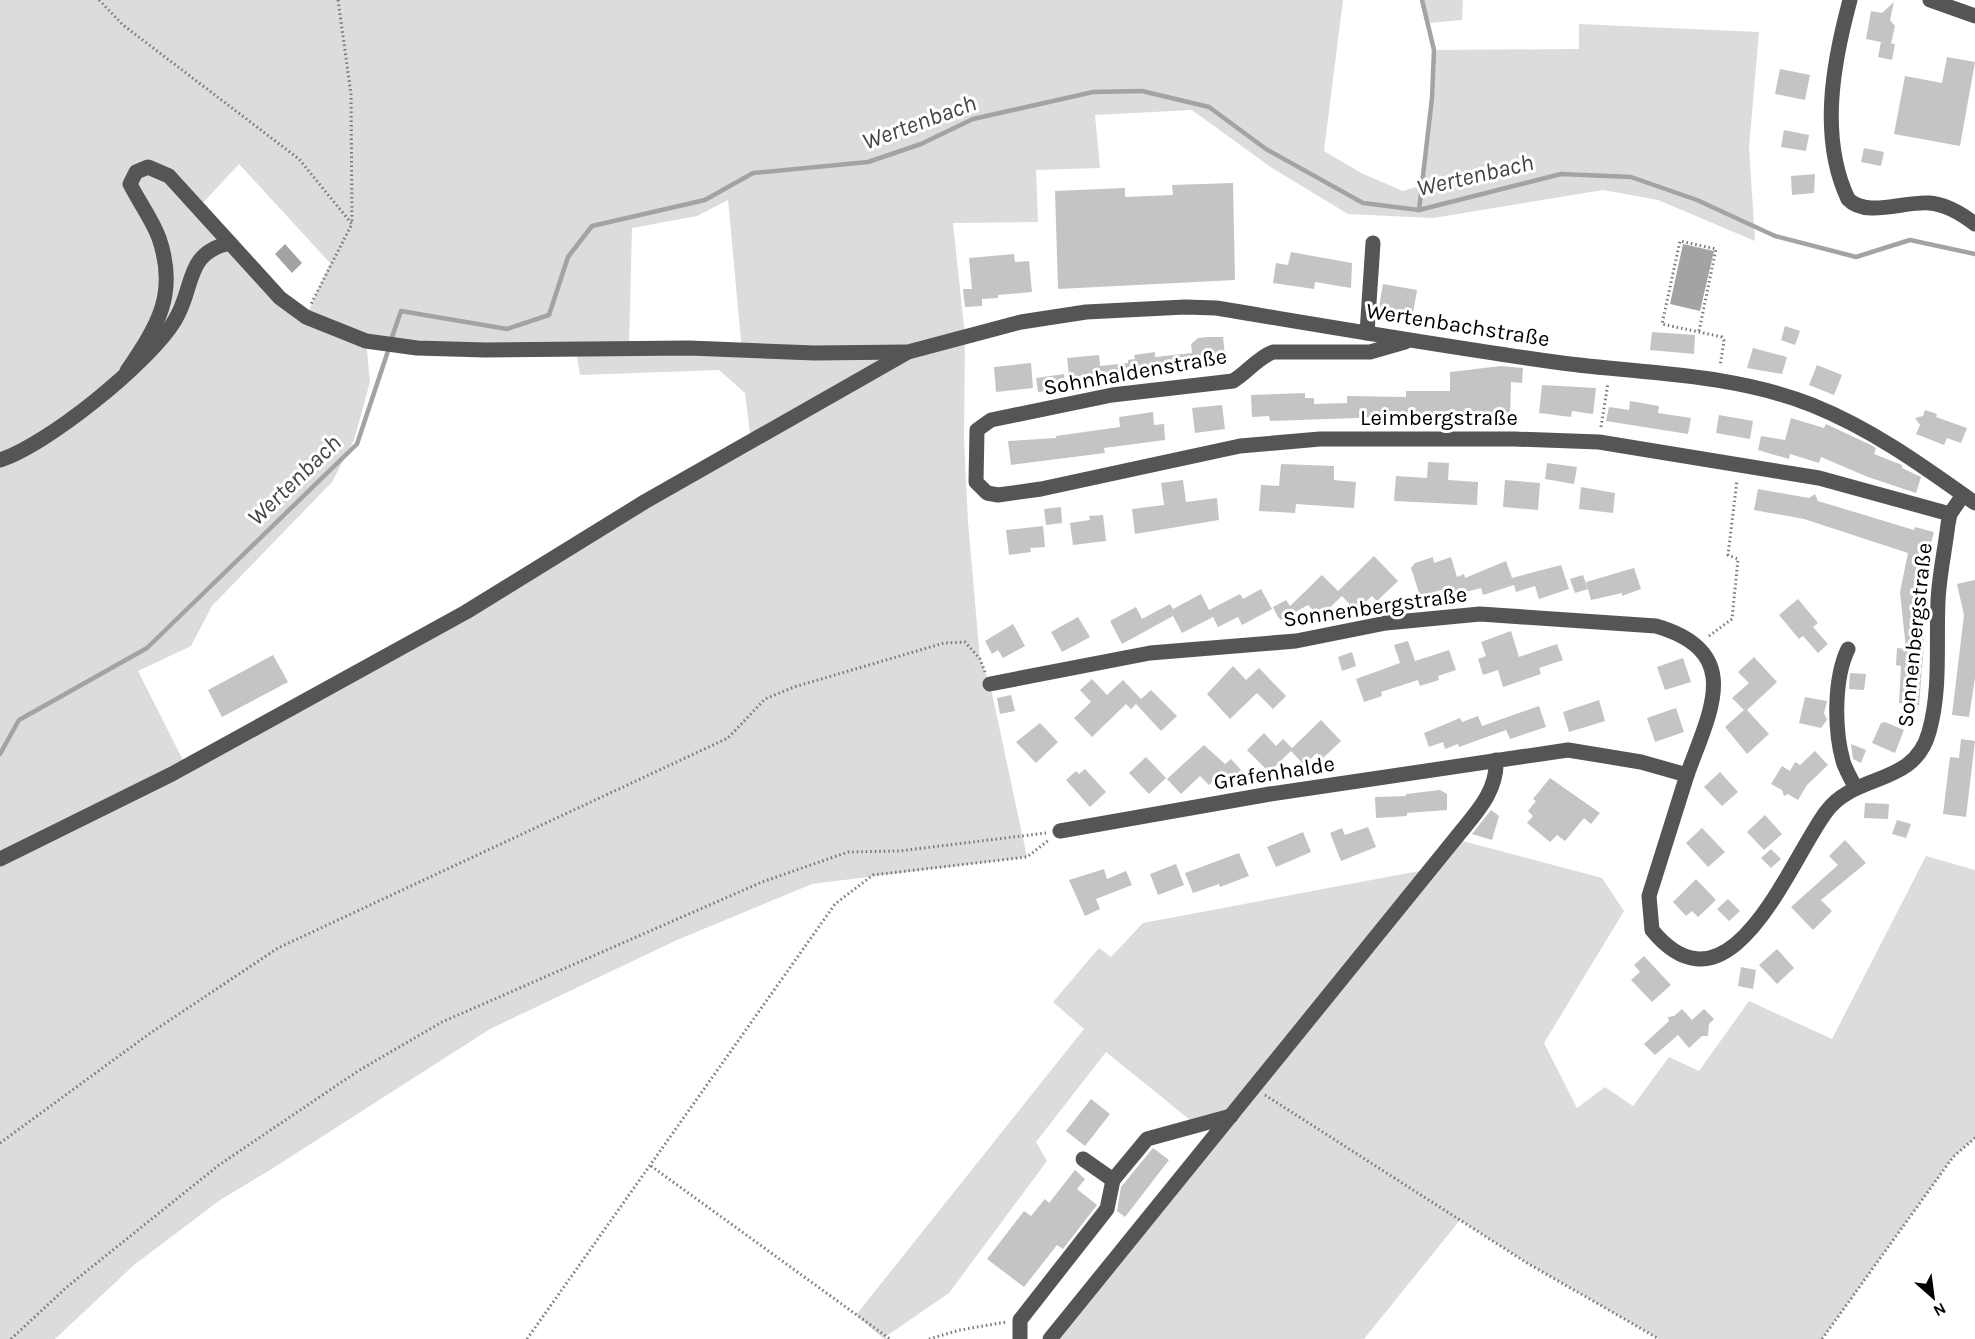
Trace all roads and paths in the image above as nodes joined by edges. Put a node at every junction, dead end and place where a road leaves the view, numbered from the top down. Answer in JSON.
{"nodes":[{"id":1,"x":99,"y":0,"type":"edge"},
{"id":2,"x":338,"y":0,"type":"edge"},
{"id":3,"x":1850,"y":0,"type":"edge"},
{"id":4,"x":1930,"y":0,"type":"edge"},
{"id":5,"x":1975,"y":16,"type":"edge"},
{"id":6,"x":352,"y":224,"type":"junction"},
{"id":7,"x":1975,"y":224,"type":"edge"},
{"id":8,"x":230,"y":243,"type":"junction"},
{"id":9,"x":1373,"y":243,"type":"dead end"},
{"id":10,"x":306,"y":317,"type":"junction"},
{"id":11,"x":1699,"y":331,"type":"junction"},
{"id":12,"x":1366,"y":333,"type":"junction"},
{"id":13,"x":1409,"y":340,"type":"junction"},
{"id":14,"x":908,"y":352,"type":"junction"},
{"id":15,"x":1610,"y":367,"type":"junction"},
{"id":16,"x":127,"y":371,"type":"junction"},
{"id":17,"x":1718,"y":380,"type":"junction"},
{"id":18,"x":976,"y":436,"type":"joint"},
{"id":19,"x":1599,"y":442,"type":"junction"},
{"id":20,"x":0,"y":460,"type":"edge"},
{"id":21,"x":1740,"y":465,"type":"junction"},
{"id":22,"x":1969,"y":499,"type":"edge"},
{"id":23,"x":1950,"y":514,"type":"junction"},
{"id":24,"x":1698,"y":645,"type":"junction"},
{"id":25,"x":1848,"y":649,"type":"dead end"},
{"id":26,"x":990,"y":684,"type":"joint"},
{"id":27,"x":1496,"y":760,"type":"junction"},
{"id":28,"x":1687,"y":775,"type":"junction"},
{"id":29,"x":1855,"y":787,"type":"junction"},
{"id":30,"x":1060,"y":831,"type":"junction"},
{"id":31,"x":0,"y":859,"type":"edge"},
{"id":32,"x":1254,"y":1087,"type":"junction"},
{"id":33,"x":1231,"y":1116,"type":"junction"},
{"id":34,"x":1975,"y":1138,"type":"edge"},
{"id":35,"x":0,"y":1143,"type":"edge"},
{"id":36,"x":1083,"y":1159,"type":"dead end"},
{"id":37,"x":651,"y":1166,"type":"junction"},
{"id":38,"x":1113,"y":1180,"type":"junction"},
{"id":39,"x":1020,"y":1320,"type":"junction"},
{"id":40,"x":11,"y":1339,"type":"edge"},
{"id":41,"x":527,"y":1339,"type":"edge"},
{"id":42,"x":890,"y":1339,"type":"edge"},
{"id":43,"x":929,"y":1339,"type":"edge"},
{"id":44,"x":1020,"y":1339,"type":"edge"},
{"id":45,"x":1050,"y":1339,"type":"edge"},
{"id":46,"x":1659,"y":1339,"type":"edge"},
{"id":47,"x":1822,"y":1339,"type":"edge"}],
"edges":[{"from":1,"to":6,"type":"path"},
{"from":2,"to":6,"type":"path"},
{"from":3,"to":7,"type":"street"},
{"from":4,"to":5,"type":"street"},
{"from":6,"to":10,"type":"path"},
{"from":8,"to":10,"type":"street"},
{"from":8,"to":16,"type":"street"},
{"from":8,"to":16,"type":"street"},
{"from":9,"to":12,"type":"street"},
{"from":10,"to":14,"type":"street"},
{"from":11,"to":11,"type":"path"},
{"from":11,"to":17,"type":"path"},
{"from":12,"to":13,"type":"street","name":"Wertenbachstraße"},
{"from":12,"to":14,"type":"street","name":"Wertenbachstraße"},
{"from":13,"to":15,"type":"street","name":"Wertenbachstraße"},
{"from":13,"to":18,"type":"street","name":"Sohnhaldenstraße"},
{"from":14,"to":31,"type":"street"},
{"from":15,"to":17,"type":"street","name":"Wertenbachstraße"},
{"from":15,"to":19,"type":"path"},
{"from":16,"to":20,"type":"street"},
{"from":17,"to":22,"type":"street","name":"Wertenbachstraße"},
{"from":18,"to":19,"type":"street","name":"Leimbergstraße"},
{"from":19,"to":21,"type":"street","name":"Leimbergstraße"},
{"from":21,"to":23,"type":"street","name":"Leimbergstraße"},
{"from":21,"to":24,"type":"path"},
{"from":22,"to":23,"type":"street","name":"Sonnenbergstraße"},
{"from":23,"to":29,"type":"street","name":"Sonnenbergstraße"},
{"from":24,"to":26,"type":"street","name":"Sonnenbergstraße"},
{"from":24,"to":28,"type":"street","name":"Sonnenbergstraße"},
{"from":25,"to":29,"type":"street"},
{"from":26,"to":35,"type":"path"},
{"from":27,"to":28,"type":"street"},
{"from":27,"to":30,"type":"street","name":"Grafenhalde"},
{"from":27,"to":32,"type":"street"},
{"from":28,"to":29,"type":"street","name":"Sonnenbergstraße"},
{"from":30,"to":37,"type":"path"},
{"from":30,"to":40,"type":"path"},
{"from":32,"to":33,"type":"street"},
{"from":32,"to":46,"type":"path"},
{"from":33,"to":38,"type":"street"},
{"from":33,"to":45,"type":"street"},
{"from":34,"to":47,"type":"path"},
{"from":36,"to":38,"type":"street"},
{"from":37,"to":41,"type":"path"},
{"from":37,"to":42,"type":"path"},
{"from":38,"to":39,"type":"street"},
{"from":39,"to":43,"type":"path"},
{"from":39,"to":44,"type":"street"}]}
